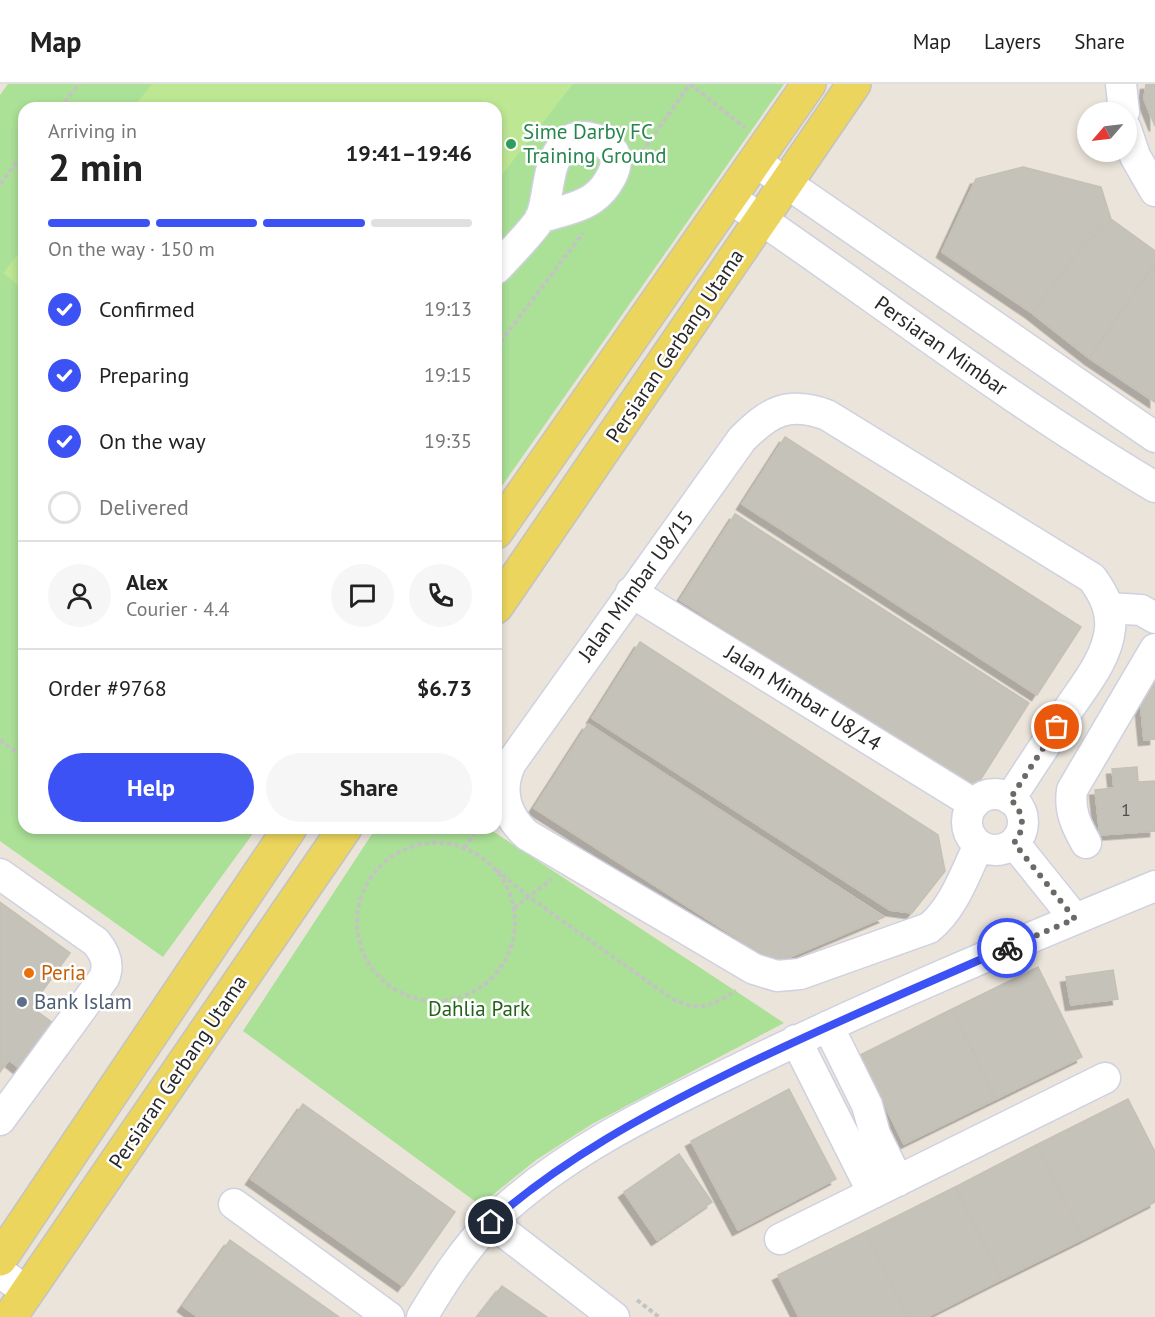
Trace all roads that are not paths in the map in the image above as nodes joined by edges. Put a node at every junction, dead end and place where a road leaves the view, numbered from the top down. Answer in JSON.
{"nodes":[{"id":1,"x":809,"y":84,"type":"edge"},
{"id":2,"x":854,"y":84,"type":"edge"},
{"id":3,"x":1121,"y":84,"type":"edge"},
{"id":4,"x":1123,"y":102,"type":"edge"},
{"id":5,"x":761,"y":154,"type":"junction"},
{"id":6,"x":1137,"y":160,"type":"edge"},
{"id":7,"x":787,"y":183,"type":"junction"},
{"id":8,"x":1155,"y":191,"type":"edge"},
{"id":9,"x":730,"y":198,"type":"junction"},
{"id":10,"x":540,"y":218,"type":"dead end"},
{"id":11,"x":762,"y":219,"type":"junction"},
{"id":12,"x":502,"y":262,"type":"edge"},
{"id":13,"x":1155,"y":436,"type":"edge"},
{"id":14,"x":1155,"y":488,"type":"edge"},
{"id":15,"x":502,"y":523,"type":"edge"},
{"id":16,"x":631,"y":592,"type":"junction"},
{"id":17,"x":502,"y":598,"type":"edge"},
{"id":18,"x":1109,"y":608,"type":"junction"},
{"id":19,"x":1155,"y":618,"type":"edge"},
{"id":20,"x":1155,"y":649,"type":"edge"},
{"id":21,"x":1050,"y":738,"type":"junction"},
{"id":22,"x":1089,"y":761,"type":"junction"},
{"id":23,"x":1010,"y":799,"type":"junction"},
{"id":24,"x":974,"y":804,"type":"junction"},
{"id":25,"x":286,"y":834,"type":"edge"},
{"id":26,"x":341,"y":834,"type":"edge"},
{"id":27,"x":1014,"y":843,"type":"junction"},
{"id":28,"x":1086,"y":843,"type":"dead end"},
{"id":29,"x":979,"y":845,"type":"junction"},
{"id":30,"x":0,"y":874,"type":"edge"},
{"id":31,"x":1155,"y":886,"type":"edge"},
{"id":32,"x":1075,"y":919,"type":"junction"},
{"id":33,"x":828,"y":1026,"type":"junction"},
{"id":34,"x":796,"y":1040,"type":"junction"},
{"id":35,"x":1105,"y":1078,"type":"dead end"},
{"id":36,"x":0,"y":1120,"type":"edge"},
{"id":37,"x":885,"y":1187,"type":"junction"},
{"id":38,"x":234,"y":1204,"type":"dead end"},
{"id":39,"x":491,"y":1222,"type":"junction"},
{"id":40,"x":780,"y":1239,"type":"dead end"},
{"id":41,"x":0,"y":1259,"type":"edge"},
{"id":42,"x":0,"y":1272,"type":"edge"},
{"id":43,"x":18,"y":1305,"type":"edge"},
{"id":44,"x":389,"y":1317,"type":"edge"},
{"id":45,"x":422,"y":1317,"type":"edge"},
{"id":46,"x":614,"y":1317,"type":"edge"}],
"edges":[{"from":1,"to":5,"type":"main road","name":"Persiaran Gerbang Utama"},
{"from":2,"to":7,"type":"main road","name":"Persiaran Gerbang Utama"},
{"from":3,"to":4,"type":"street"},
{"from":5,"to":7,"type":"street"},
{"from":5,"to":9,"type":"main road","name":"Persiaran Gerbang Utama"},
{"from":6,"to":8,"type":"street"},
{"from":7,"to":11,"type":"main road","name":"Persiaran Gerbang Utama"},
{"from":7,"to":13,"type":"street"},
{"from":9,"to":11,"type":"street","name":"Persiaran Mimbar"},
{"from":9,"to":15,"type":"main road","name":"Persiaran Gerbang Utama"},
{"from":10,"to":12,"type":"street"},
{"from":11,"to":14,"type":"street","name":"Persiaran Mimbar"},
{"from":11,"to":17,"type":"main road","name":"Persiaran Gerbang Utama"},
{"from":16,"to":18,"type":"street","name":"Jalan Mimbar U8/15"},
{"from":16,"to":24,"type":"street","name":"Jalan Mimbar U8/14"},
{"from":16,"to":29,"type":"street","name":"Jalan Mimbar U8/15"},
{"from":18,"to":19,"type":"street"},
{"from":18,"to":21,"type":"street"},
{"from":20,"to":22,"type":"street"},
{"from":21,"to":22,"type":"street"},
{"from":21,"to":23,"type":"street"},
{"from":22,"to":28,"type":"street"},
{"from":23,"to":24,"type":"street"},
{"from":23,"to":27,"type":"street"},
{"from":24,"to":29,"type":"street"},
{"from":25,"to":41,"type":"main road","name":"Persiaran Gerbang Utama"},
{"from":26,"to":43,"type":"main road","name":"Persiaran Gerbang Utama"},
{"from":27,"to":29,"type":"street"},
{"from":27,"to":32,"type":"street"},
{"from":30,"to":36,"type":"street"},
{"from":31,"to":32,"type":"street"},
{"from":32,"to":33,"type":"street"},
{"from":33,"to":34,"type":"street"},
{"from":33,"to":37,"type":"street"},
{"from":34,"to":37,"type":"street"},
{"from":34,"to":39,"type":"street"},
{"from":35,"to":37,"type":"street"},
{"from":37,"to":40,"type":"street"},
{"from":38,"to":44,"type":"street"},
{"from":39,"to":45,"type":"street"},
{"from":39,"to":46,"type":"street"},
{"from":42,"to":43,"type":"street"}]}
